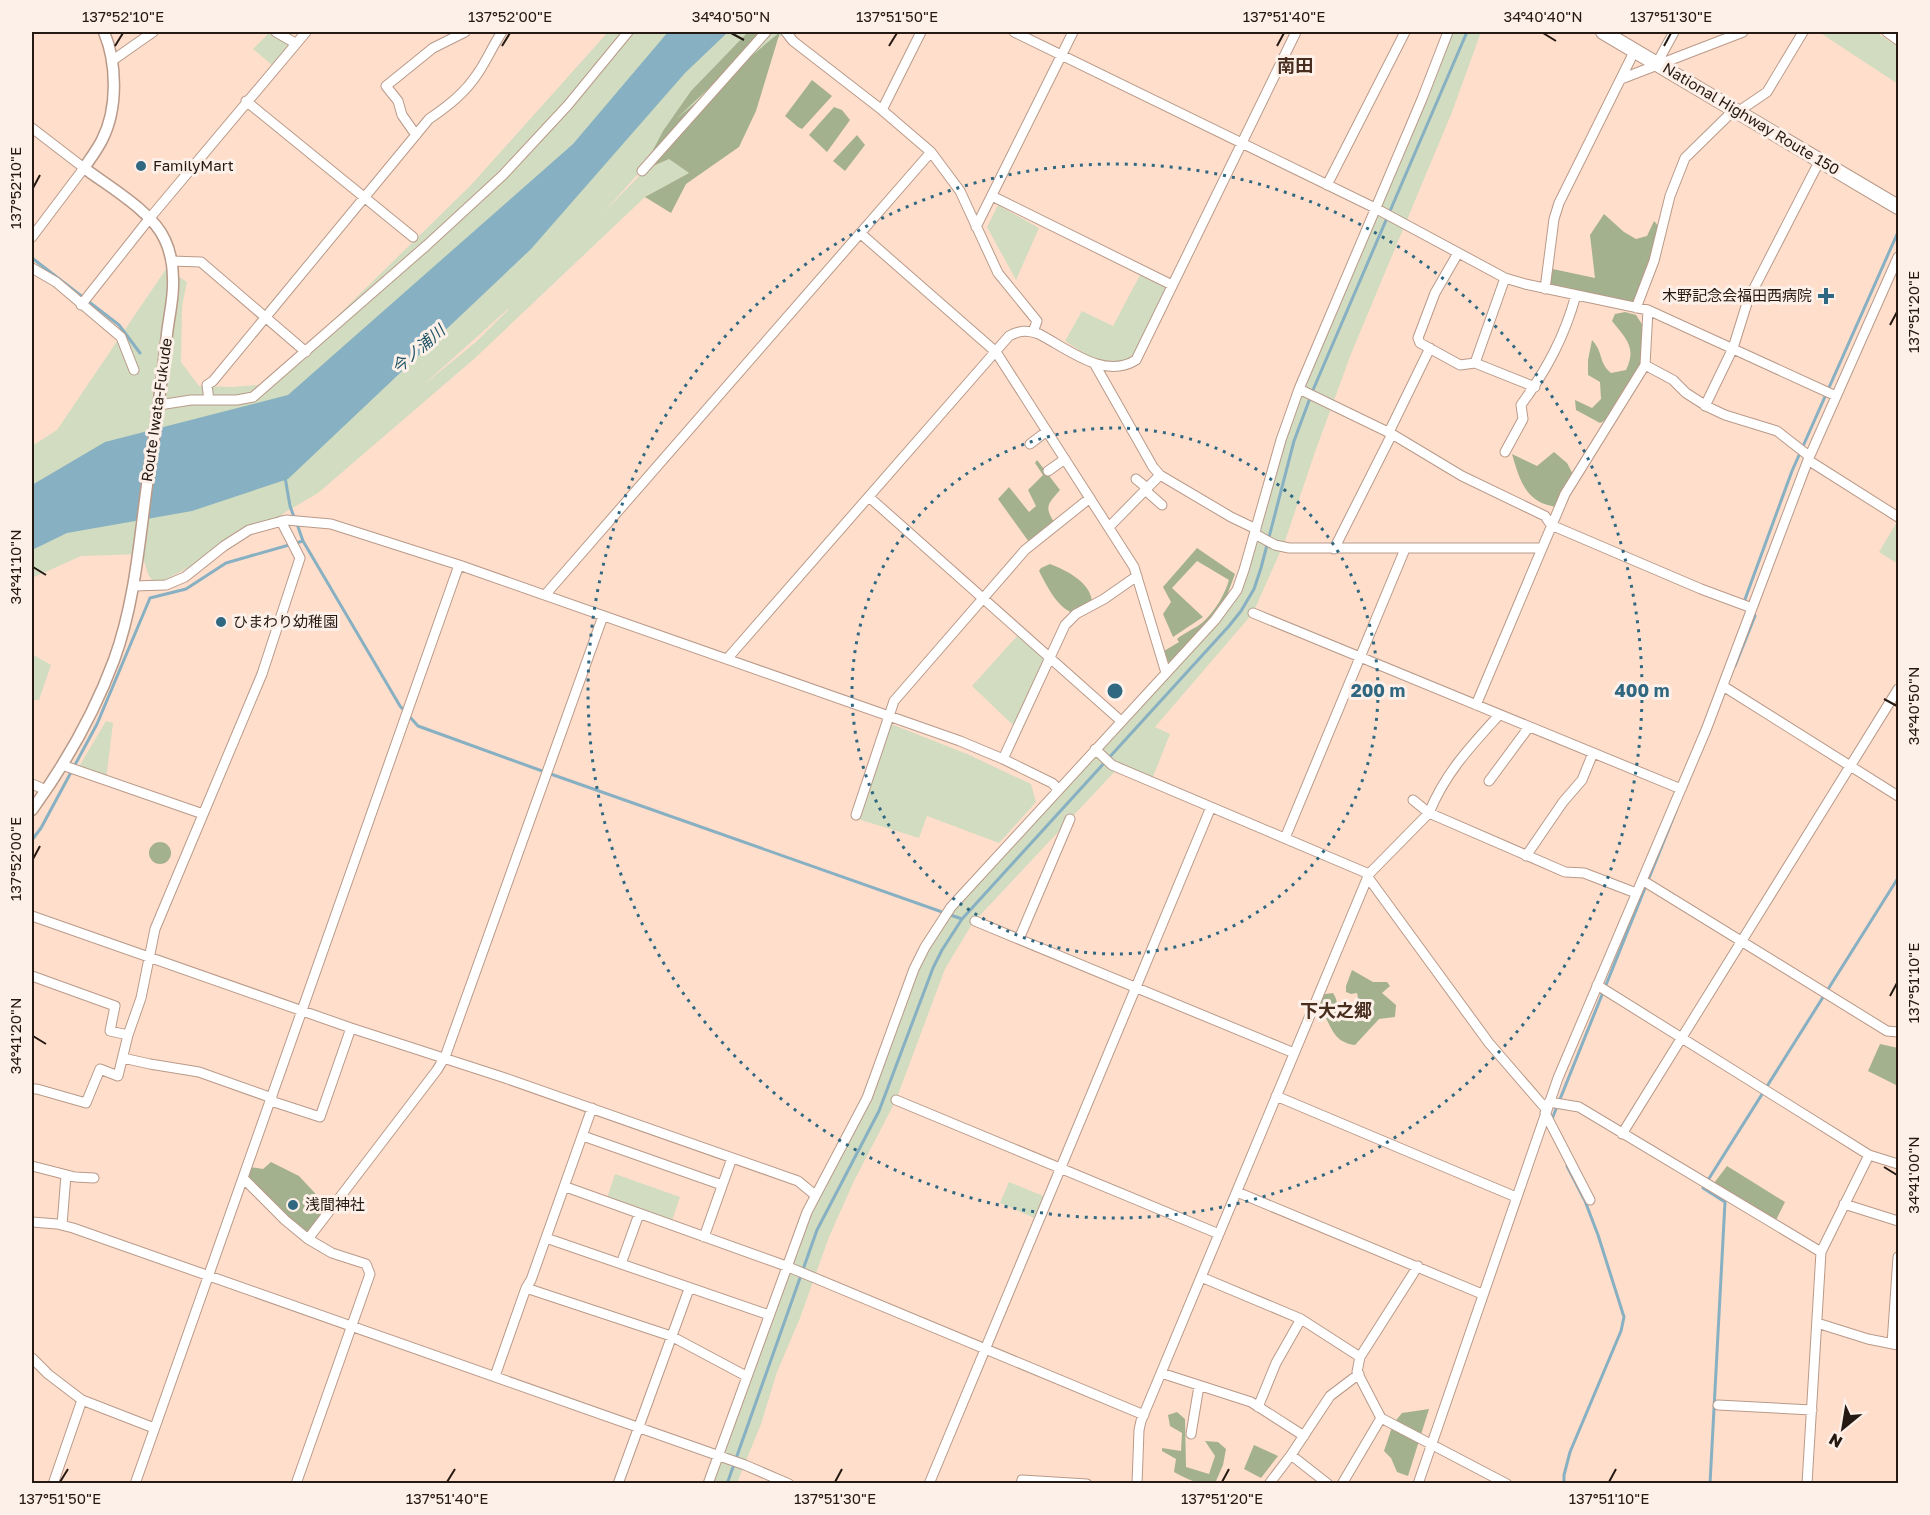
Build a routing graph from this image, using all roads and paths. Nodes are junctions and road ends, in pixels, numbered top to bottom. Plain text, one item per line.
1 (104, 32) edge
2 (153, 32) edge
3 (276, 32) edge
4 (306, 32) edge
5 (465, 32) edge
6 (502, 32) edge
7 (628, 32) edge
8 (766, 32) edge
9 (786, 32) edge
10 (921, 32) edge
11 (1014, 32) edge
12 (1073, 32) edge
13 (1296, 32) edge
14 (1405, 32) edge
15 (1448, 32) edge
16 (1603, 32) edge
17 (1674, 32) edge
18 (1743, 32) edge
19 (1803, 32) edge
20 (1887, 32) edge
21 (1899, 40) edge
22 (295, 43) junction
23 (1635, 50) junction
24 (1062, 55) junction
25 (113, 60) junction
26 (1657, 63) junction
27 (1621, 79) junction
28 (246, 101) junction
29 (882, 110) junction
30 (1737, 110) junction
31 (32, 128) edge
32 (416, 135) junction
33 (1242, 143) junction
34 (931, 152) junction
35 (1820, 160) junction
36 (84, 168) junction
37 (642, 171) dead end
38 (1328, 185) junction
39 (992, 196) junction
40 (364, 198) junction
41 (1899, 207) edge
42 (1376, 208) junction
43 (149, 219) junction
44 (976, 227) junction
45 (860, 233) junction
46 (32, 237) edge
47 (412, 237) dead end
48 (1458, 253) junction
49 (1899, 257) edge
50 (171, 261) junction
51 (32, 268) edge
52 (1505, 278) junction
53 (1172, 285) junction
54 (1545, 289) junction
55 (1576, 295) junction
56 (81, 305) junction
57 (1636, 308) junction
58 (1648, 310) junction
59 (266, 318) junction
60 (1033, 332) junction
61 (1430, 348) junction
62 (1733, 348) junction
63 (996, 351) junction
64 (306, 352) junction
65 (1094, 363) junction
66 (1474, 363) junction
67 (1645, 365) junction
68 (134, 370) dead end
69 (1534, 387) junction
70 (1302, 390) junction
71 (1836, 396) junction
72 (209, 400) junction
73 (159, 405) junction
74 (1706, 406) junction
75 (1047, 431) junction
76 (1391, 433) junction
77 (1030, 444) dead end
78 (1505, 452) dead end
79 (1809, 458) junction
80 (1065, 459) junction
81 (1048, 471) dead end
82 (1160, 475) junction
83 (1136, 479) dead end
84 (1146, 489) junction
85 (869, 496) junction
86 (1090, 498) junction
87 (1162, 506) dead end
88 (1899, 517) edge
89 (281, 522) junction
90 (1551, 525) junction
91 (1109, 526) junction
92 (1255, 532) junction
93 (1541, 548) junction
94 (1334, 549) junction
95 (1405, 549) junction
96 (459, 565) junction
97 (1137, 576) junction
98 (134, 586) junction
99 (545, 595) junction
100 (983, 598) junction
101 (1752, 608) junction
102 (1253, 613) dead end
103 (603, 616) junction
104 (1361, 657) junction
105 (1050, 658) junction
106 (727, 659) junction
107 (1166, 673) junction
108 (1723, 686) junction
109 (1899, 689) edge
110 (1476, 705) junction
111 (1499, 714) junction
112 (889, 716) junction
113 (1120, 721) junction
114 (1529, 727) junction
115 (1097, 751) junction
116 (1593, 753) junction
117 (1003, 759) junction
118 (62, 765) junction
119 (1851, 765) junction
120 (1489, 781) dead end
121 (32, 784) edge
122 (1058, 789) junction
123 (1681, 789) junction
124 (46, 790) junction
125 (1899, 796) edge
126 (1413, 800) dead end
127 (1211, 807) junction
128 (32, 810) edge
129 (1430, 813) junction
130 (203, 814) junction
131 (856, 815) dead end
132 (1070, 819) dead end
133 (1285, 838) junction
134 (1526, 856) junction
135 (1368, 875) junction
136 (1642, 880) junction
137 (1636, 893) junction
138 (32, 916) edge
139 (975, 921) dead end
140 (1019, 939) junction
141 (1743, 940) junction
142 (150, 957) junction
143 (32, 976) edge
144 (1597, 985) junction
145 (1136, 987) junction
146 (301, 1011) junction
147 (351, 1028) junction
148 (1899, 1032) edge
149 (128, 1035) junction
150 (1681, 1038) junction
151 (1294, 1053) junction
152 (446, 1057) junction
153 (123, 1058) junction
154 (32, 1089) edge
155 (1276, 1096) junction
156 (271, 1099) junction
157 (896, 1100) dead end
158 (592, 1108) junction
159 (1546, 1108) junction
160 (1622, 1134) junction
161 (583, 1136) junction
162 (1869, 1155) junction
163 (732, 1158) junction
164 (1899, 1164) edge
165 (32, 1166) edge
166 (1060, 1168) junction
167 (66, 1175) junction
168 (94, 1178) dead end
169 (243, 1178) junction
170 (722, 1185) junction
171 (566, 1187) junction
172 (1237, 1191) junction
173 (815, 1195) junction
174 (1516, 1197) junction
175 (1590, 1200) dead end
176 (1844, 1204) junction
177 (639, 1214) junction
178 (1899, 1221) edge
179 (32, 1222) edge
180 (62, 1225) junction
181 (1219, 1234) junction
182 (704, 1237) junction
183 (546, 1238) junction
184 (308, 1239) junction
185 (1821, 1252) junction
186 (1899, 1257) edge
187 (621, 1264) junction
188 (1418, 1266) junction
189 (789, 1267) junction
190 (207, 1276) junction
191 (1202, 1277) junction
192 (526, 1288) junction
193 (689, 1288) junction
194 (1482, 1294) junction
195 (1896, 1304) edge
196 (769, 1315) junction
197 (1300, 1319) junction
198 (1817, 1323) junction
199 (351, 1326) junction
200 (671, 1336) junction
201 (1895, 1344) edge
202 (985, 1348) junction
203 (1360, 1357) junction
204 (32, 1358) edge
205 (1161, 1373) junction
206 (1359, 1374) junction
207 (495, 1376) junction
208 (747, 1376) junction
209 (1199, 1386) junction
210 (82, 1400) junction
211 (1718, 1405) dead end
212 (1258, 1407) junction
213 (1812, 1410) junction
214 (1144, 1415) junction
215 (1381, 1418) junction
216 (154, 1428) junction
217 (638, 1428) junction
218 (1191, 1434) dead end
219 (1304, 1436) junction
220 (1431, 1444) junction
221 (1291, 1455) junction
222 (718, 1456) junction
223 (53, 1484) edge
224 (135, 1484) edge
225 (296, 1484) edge
226 (618, 1484) edge
227 (708, 1484) edge
228 (789, 1484) edge
229 (929, 1484) edge
230 (1021, 1484) edge
231 (1087, 1484) edge
232 (1137, 1484) edge
233 (1269, 1484) edge
234 (1328, 1484) edge
235 (1342, 1484) edge
236 (1418, 1484) edge
237 (1507, 1484) edge
238 (1807, 1484) edge

1 - 25 main road
2 - 25 street
3 - 22 street
4 - 22 street
5 - 32 street
6 - 32 street
7 - 64 street
8 - 37 street
9 - 29 street
10 - 29 street
11 - 24 street
12 - 24 street
13 - 33 street
14 - 38 street
15 - 42 street
16 - 23 highway, National Highway Route 150
17 - 26 street
18 - 26 street
19 - 30 street
20 - 21 street
22 - 28 street
23 - 26 highway, National Highway Route 150
23 - 27 street
24 - 33 street
24 - 39 street
25 - 36 main road
26 - 27 street
26 - 30 highway, National Highway Route 150
27 - 54 street
28 - 40 street
28 - 43 street
29 - 34 street
30 - 35 highway, National Highway Route 150
30 - 57 street
31 - 36 street
32 - 40 street
33 - 38 street
33 - 53 street
34 - 44 street
34 - 45 street
35 - 41 highway, National Highway Route 150
35 - 62 street
36 - 43 main road, Route Iwata-Fukude
36 - 46 street
38 - 42 street
39 - 44 street
39 - 53 street
40 - 47 street
40 - 59 street
42 - 48 street
42 - 70 street
43 - 50 main road, Route Iwata-Fukude
43 - 56 street
44 - 60 street
45 - 63 street
45 - 99 street
48 - 52 street
48 - 61 street
49 - 71 street
50 - 59 street
50 - 73 main road, Route Iwata-Fukude
51 - 56 street
52 - 54 street
52 - 66 street
53 - 65 street
54 - 55 street
55 - 57 street
55 - 69 street
56 - 68 street
57 - 58 street
58 - 62 street
58 - 67 street
59 - 64 street
59 - 72 street
60 - 63 street
60 - 65 street
61 - 66 street
61 - 76 street
62 - 71 street
62 - 74 street
63 - 75 street
63 - 85 street
64 - 72 street
65 - 82 street
66 - 69 street
67 - 74 street
67 - 90 street
69 - 78 street
70 - 76 street
70 - 92 street
71 - 79 street
72 - 73 street
73 - 98 main road, Route Iwata-Fukude
74 - 79 street
75 - 77 street
75 - 80 street
76 - 90 street
76 - 94 street
79 - 88 street
79 - 101 street
80 - 81 street
80 - 86 street
82 - 84 street
82 - 92 street
83 - 84 street
84 - 87 street
84 - 91 street
85 - 100 street
85 - 106 street
86 - 91 street
86 - 100 street
89 - 96 street
89 - 98 street
89 - 130 street
90 - 93 street
90 - 101 street
91 - 97 street
92 - 94 street
92 - 107 street
93 - 95 street
93 - 110 street
94 - 95 street
95 - 104 street
96 - 99 street
96 - 146 street
97 - 105 street
97 - 107 street
98 - 118 main road, Route Iwata-Fukude
99 - 103 street
100 - 105 street
100 - 112 street
101 - 108 street
102 - 104 street
103 - 106 street
103 - 152 street
104 - 110 street
104 - 133 street
105 - 113 street
105 - 117 street
106 - 112 street
107 - 113 street
108 - 119 street
108 - 123 street
109 - 119 street
110 - 111 street
111 - 114 street
111 - 129 street
112 - 117 street
112 - 131 street
113 - 115 street
114 - 116 street
114 - 120 street
115 - 122 street
115 - 127 street
116 - 123 street
116 - 134 street
117 - 122 street
118 - 124 main road, Route Iwata-Fukude
118 - 130 street
119 - 125 street
119 - 141 street
121 - 124 street
122 - 173 street
123 - 136 street
124 - 128 main road, Route Iwata-Fukude
126 - 129 street
127 - 133 street
127 - 145 street
129 - 134 street
129 - 135 street
130 - 142 street
132 - 140 street
133 - 135 street
134 - 137 street
135 - 151 street
135 - 159 street
136 - 137 street
136 - 141 street
137 - 144 street
138 - 142 street
139 - 140 street
140 - 145 street
141 - 148 street
141 - 150 street
142 - 146 street
142 - 149 street
143 - 149 street
144 - 150 street
144 - 159 street
145 - 151 street
145 - 166 street
146 - 147 street
146 - 156 street
147 - 152 street
147 - 156 street
149 - 153 street
150 - 160 street
150 - 162 street
151 - 155 street
152 - 158 street
152 - 184 street
153 - 154 street
153 - 156 street
155 - 172 street
155 - 174 street
156 - 169 street
157 - 166 street
158 - 161 street
158 - 163 street
159 - 160 street
159 - 174 street
159 - 175 street
160 - 185 street
161 - 170 street
161 - 171 street
162 - 164 street
162 - 176 street
163 - 170 street
163 - 173 street
165 - 167 street
166 - 181 street
166 - 202 street
167 - 168 street
167 - 180 street
169 - 184 street
169 - 190 street
170 - 182 street
171 - 177 street
171 - 183 street
172 - 181 street
172 - 188 street
173 - 189 street
174 - 194 street
176 - 178 street
176 - 185 street
177 - 182 street
177 - 187 street
179 - 180 street
180 - 190 street
181 - 191 street
182 - 189 street
183 - 187 street
183 - 192 street
184 - 199 street
185 - 198 street
186 - 195 street
187 - 193 street
188 - 194 street
188 - 203 street
189 - 196 street
189 - 202 street
190 - 199 street
190 - 216 street
191 - 197 street
191 - 205 street
192 - 200 street
192 - 207 street
193 - 196 street
193 - 200 street
194 - 220 street
195 - 201 street
196 - 208 street
197 - 203 street
197 - 212 street
198 - 201 street
198 - 213 street
199 - 207 street
199 - 225 street
200 - 208 street
200 - 217 street
202 - 214 street
202 - 229 street
203 - 206 street
204 - 210 street
205 - 209 street
205 - 214 street
206 - 215 street
206 - 219 street
207 - 217 street
208 - 222 street
209 - 212 street
209 - 218 street
210 - 216 street
210 - 223 street
211 - 213 street
212 - 219 street
213 - 238 street
214 - 232 street
215 - 220 street
215 - 235 street
216 - 224 street
217 - 222 street
217 - 226 street
219 - 221 street
220 - 236 street
220 - 237 street
221 - 233 street
221 - 234 street
222 - 227 street
222 - 228 street
230 - 231 street

